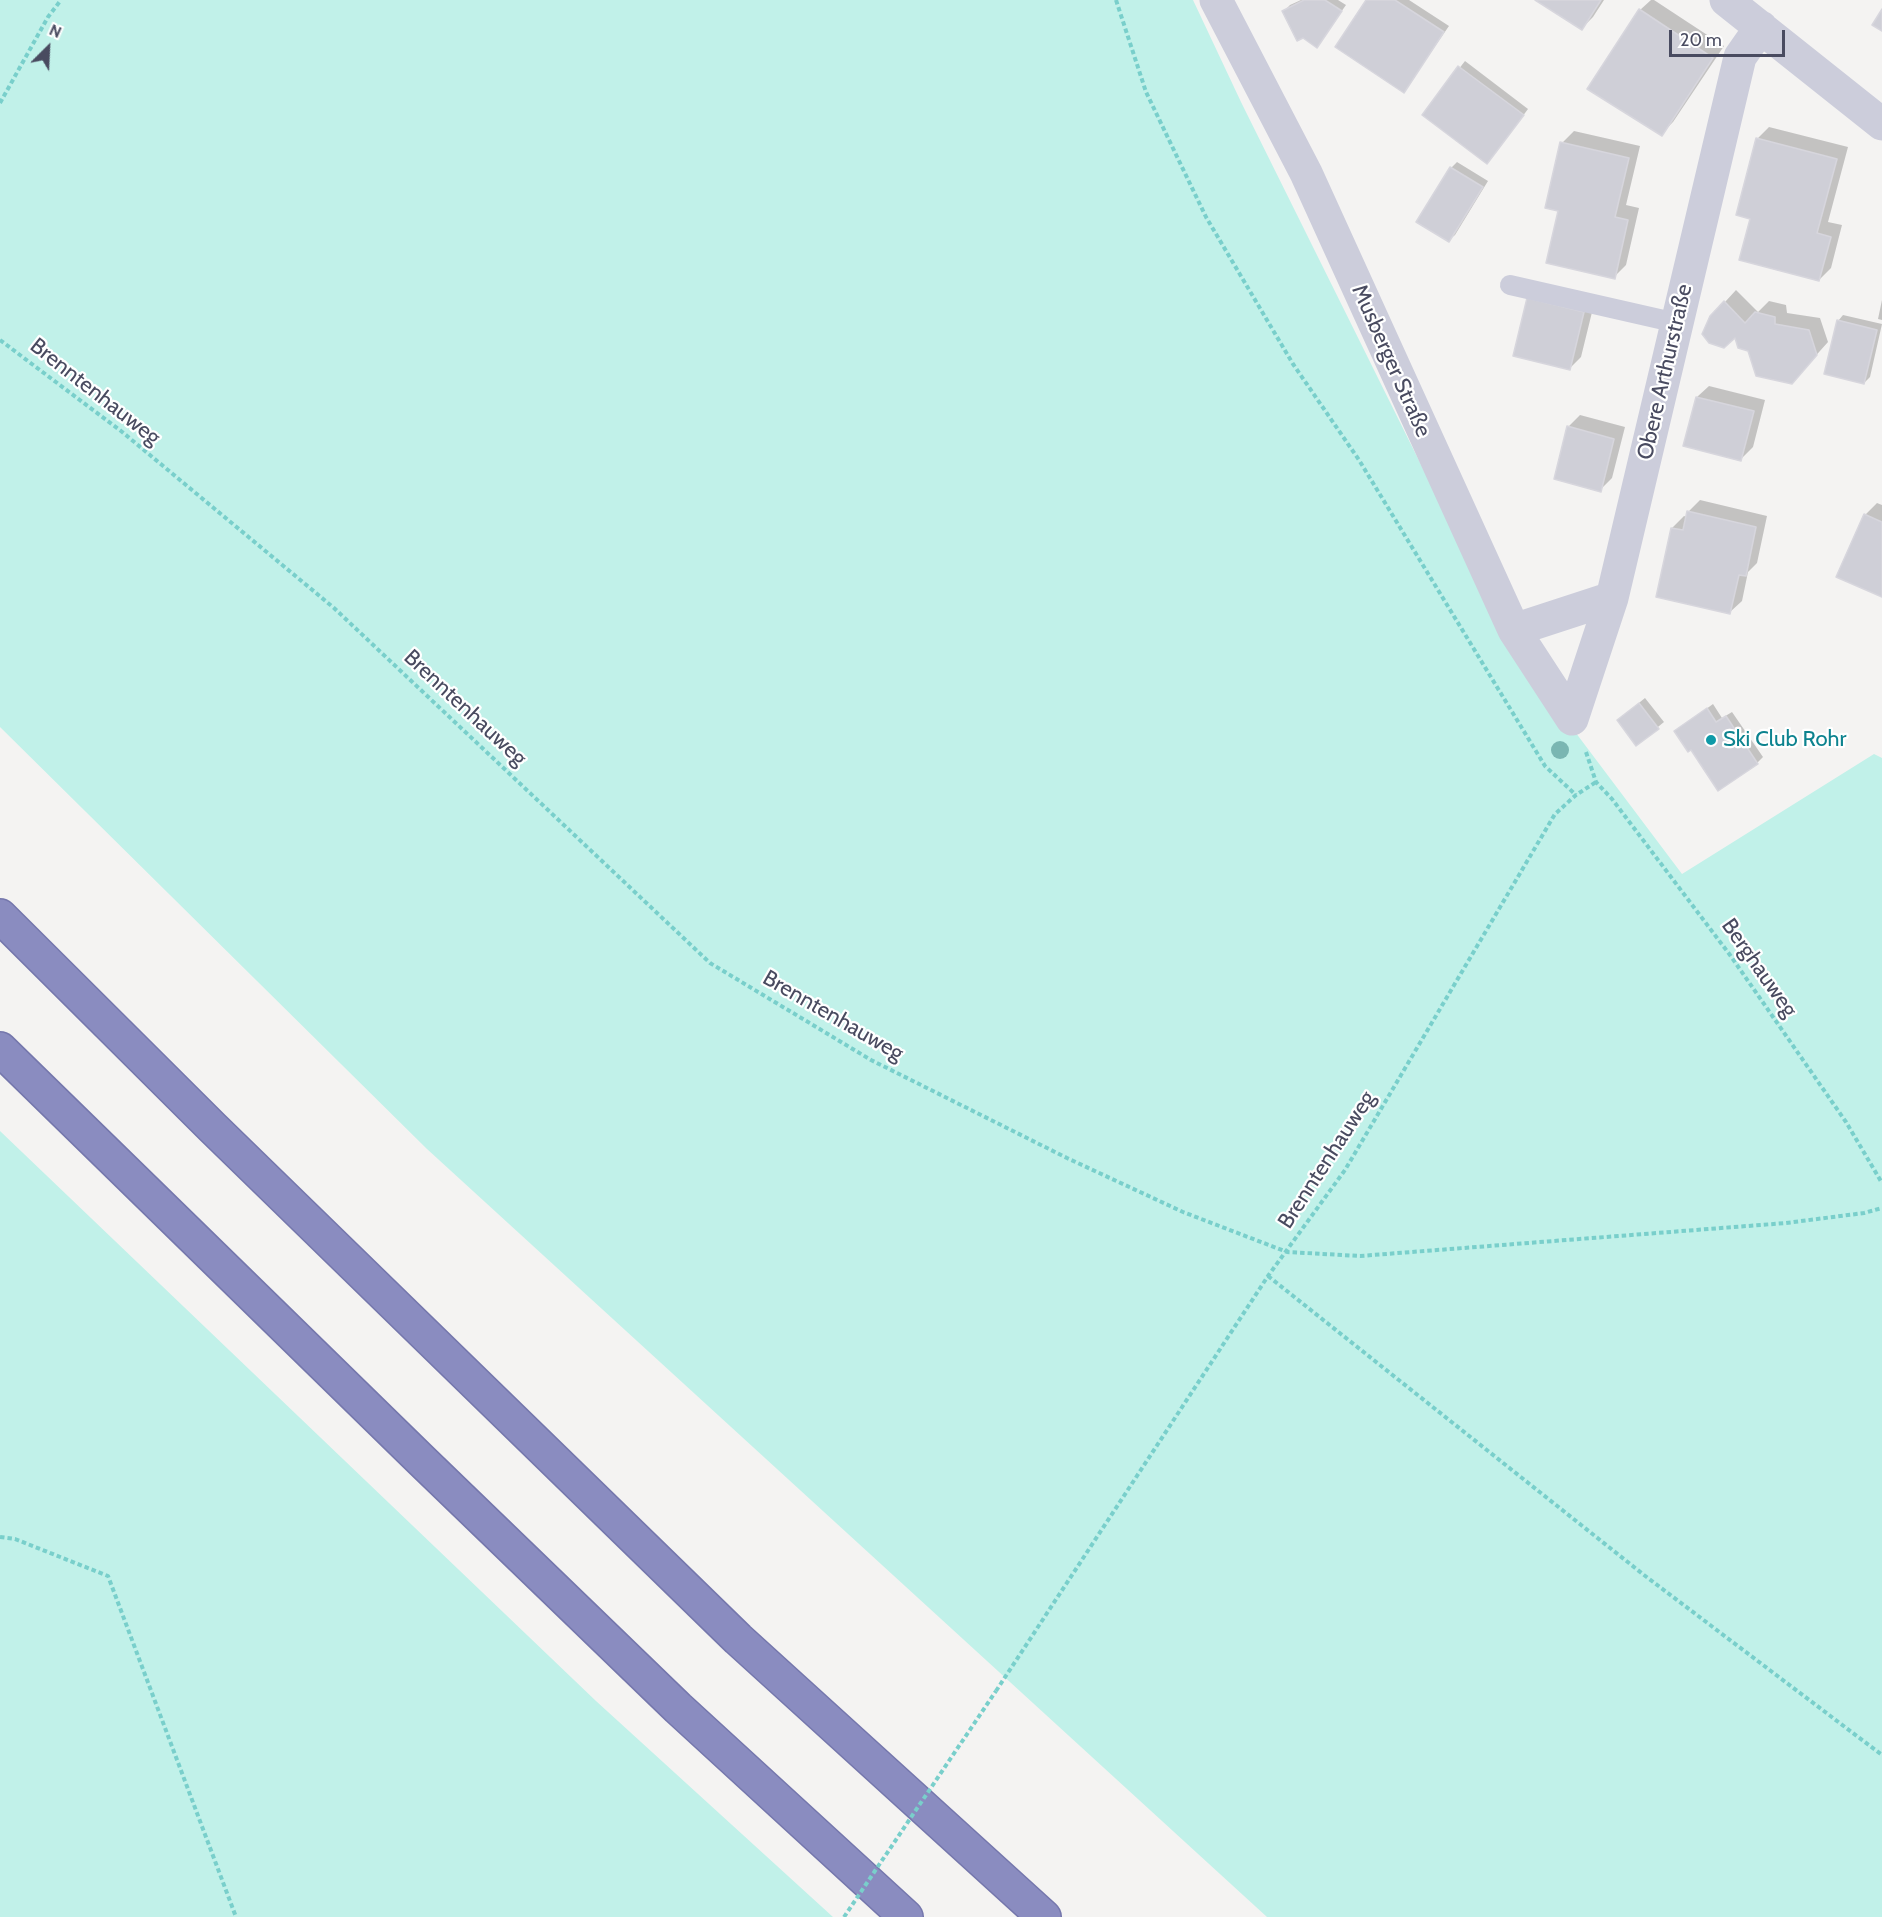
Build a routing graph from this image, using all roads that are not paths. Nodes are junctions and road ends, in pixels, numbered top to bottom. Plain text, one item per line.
1 (1216, 0) edge
2 (1726, 0) edge
3 (1761, 27) junction
4 (1882, 124) edge
5 (1510, 285) dead end
6 (1677, 323) junction
7 (1611, 598) junction
8 (1514, 630) junction
9 (1572, 719) joint
10 (0, 916) edge
11 (0, 1049) edge
12 (906, 1917) edge
13 (1044, 1917) edge

1 - 8 street, Musberger Straße
2 - 3 street
3 - 4 street
3 - 6 street, Obere Arthurstraße
5 - 6 lane
6 - 7 street, Obere Arthurstraße
7 - 8 street
7 - 9 street, Obere Arthurstraße
8 - 9 street, Musberger Straße
10 - 13 highway
11 - 12 highway

